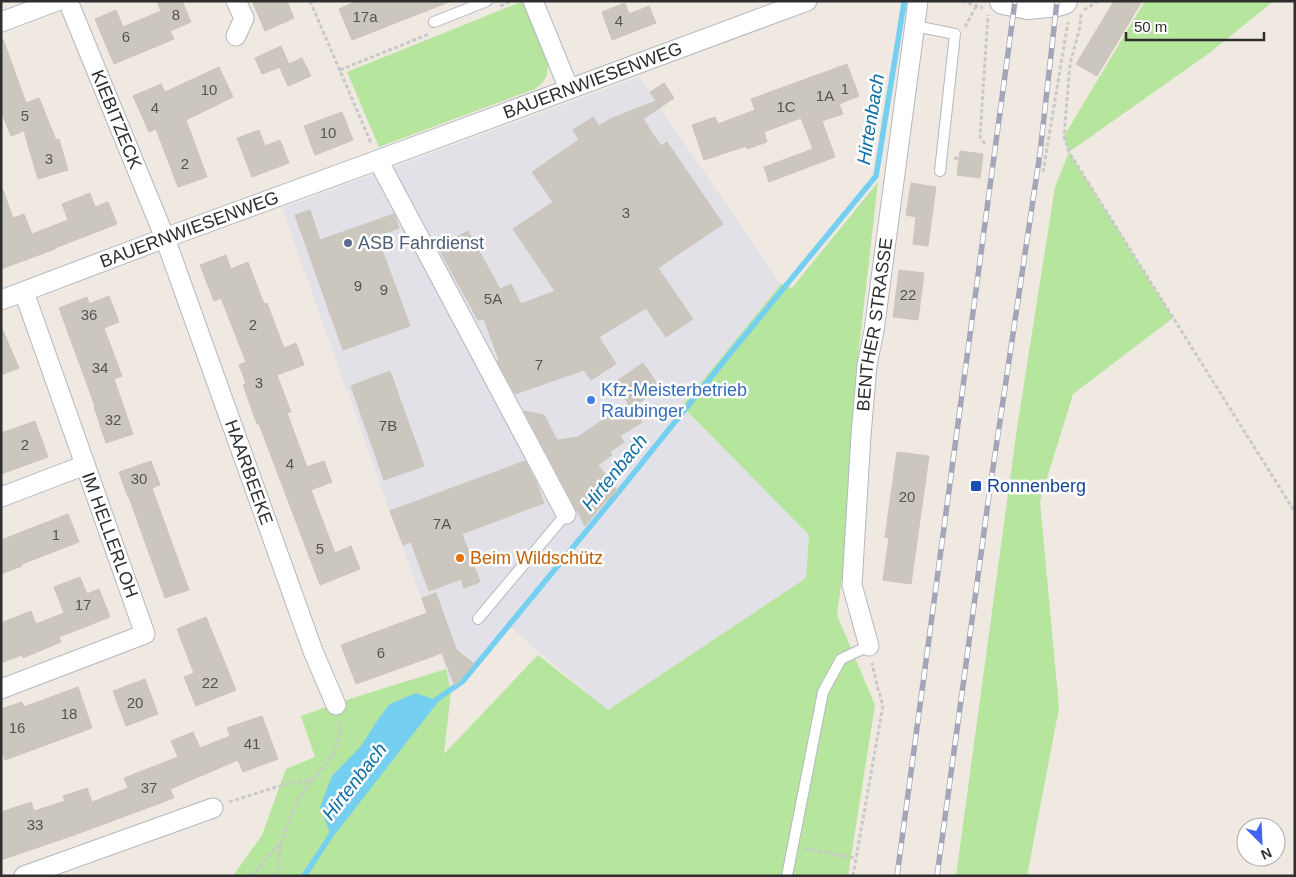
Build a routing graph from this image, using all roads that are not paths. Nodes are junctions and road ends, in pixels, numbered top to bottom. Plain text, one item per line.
1 (58, 1) edge
2 (68, 1) edge
3 (236, 1) edge
4 (487, 1) edge
5 (533, 1) edge
6 (807, 1) edge
7 (918, 1) edge
8 (995, 5) edge
9 (1071, 10) edge
10 (1, 22) edge
11 (434, 22) dead end
12 (915, 26) junction
13 (236, 36) dead end
14 (569, 89) junction
15 (378, 160) junction
16 (940, 172) dead end
17 (165, 238) junction
18 (24, 292) junction
19 (1, 300) edge
20 (86, 465) junction
21 (1, 497) edge
22 (566, 514) joint
23 (478, 619) dead end
24 (869, 646) joint
25 (1, 689) edge
26 (336, 705) road end
27 (213, 808) dead end
28 (24, 876) edge
29 (787, 876) edge

1 - 10 street
2 - 17 street, KIEBITZECK
3 - 13 street
4 - 11 lane
5 - 14 street
6 - 14 street, BAUERNWIESENWEG
7 - 12 street, BENTHER STRASSE
8 - 9 street
12 - 16 lane
12 - 24 street, BENTHER STRASSE
14 - 15 street, BAUERNWIESENWEG
15 - 17 street, BAUERNWIESENWEG
15 - 22 street
17 - 18 street, BAUERNWIESENWEG
17 - 26 street, HAARBEEKE
18 - 19 street, BAUERNWIESENWEG
18 - 20 street, IM HELLERLOH
20 - 21 street
20 - 25 street, IM HELLERLOH
22 - 23 lane
24 - 29 lane
27 - 28 street

